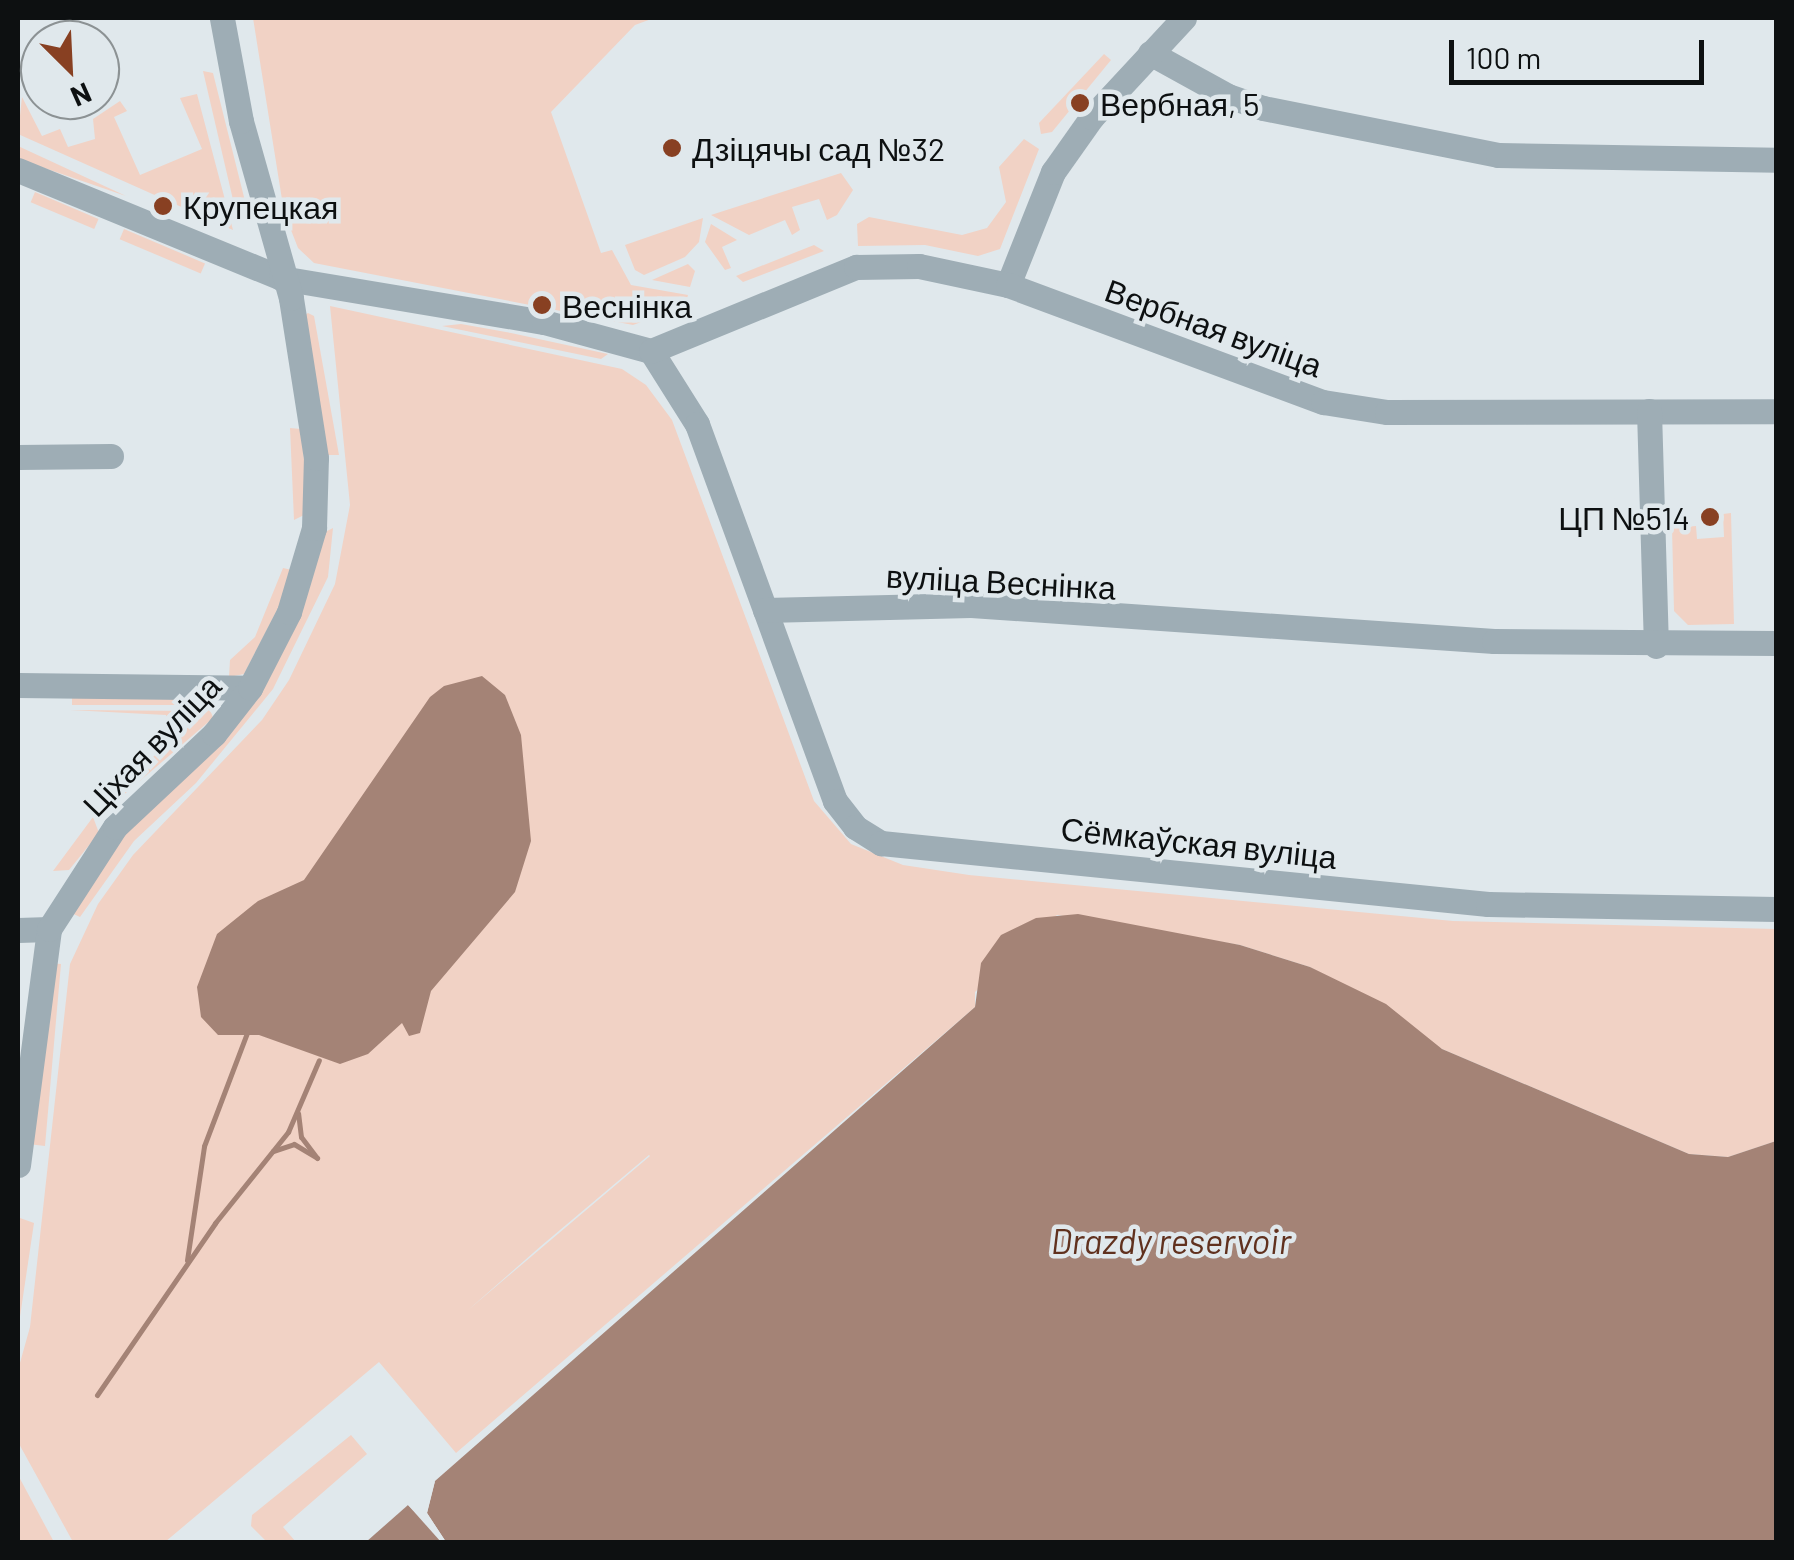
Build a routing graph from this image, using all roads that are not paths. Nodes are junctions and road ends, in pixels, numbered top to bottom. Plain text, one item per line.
1 (222, 18) edge
2 (1184, 18) edge
3 (1150, 53) junction
4 (1776, 160) edge
5 (18, 170) edge
6 (280, 278) junction
7 (1017, 288) junction
8 (651, 350) junction
9 (1649, 411) junction
10 (1776, 411) edge
11 (111, 456) dead end
12 (18, 457) edge
13 (765, 610) junction
14 (1776, 643) edge
15 (1656, 646) junction
16 (18, 685) edge
17 (250, 688) junction
18 (1776, 909) edge
19 (49, 929) junction
20 (18, 930) edge
21 (18, 1165) edge

1 - 6 street, Ціхая вуліца
2 - 3 street
3 - 4 street
3 - 7 street
5 - 6 street
6 - 8 street
6 - 17 street, Ціхая вуліца
7 - 8 street, Вербная вуліца
7 - 9 street, Вербная вуліца
8 - 13 street
9 - 10 street, Вербная вуліца
9 - 15 street
11 - 12 street
13 - 15 street, вуліца Веснінка
13 - 18 street, Сёмкаўская вуліца
14 - 15 street, вуліца Веснінка
16 - 17 street
17 - 19 street, Ціхая вуліца
19 - 20 street
19 - 21 street, Ціхая вуліца

